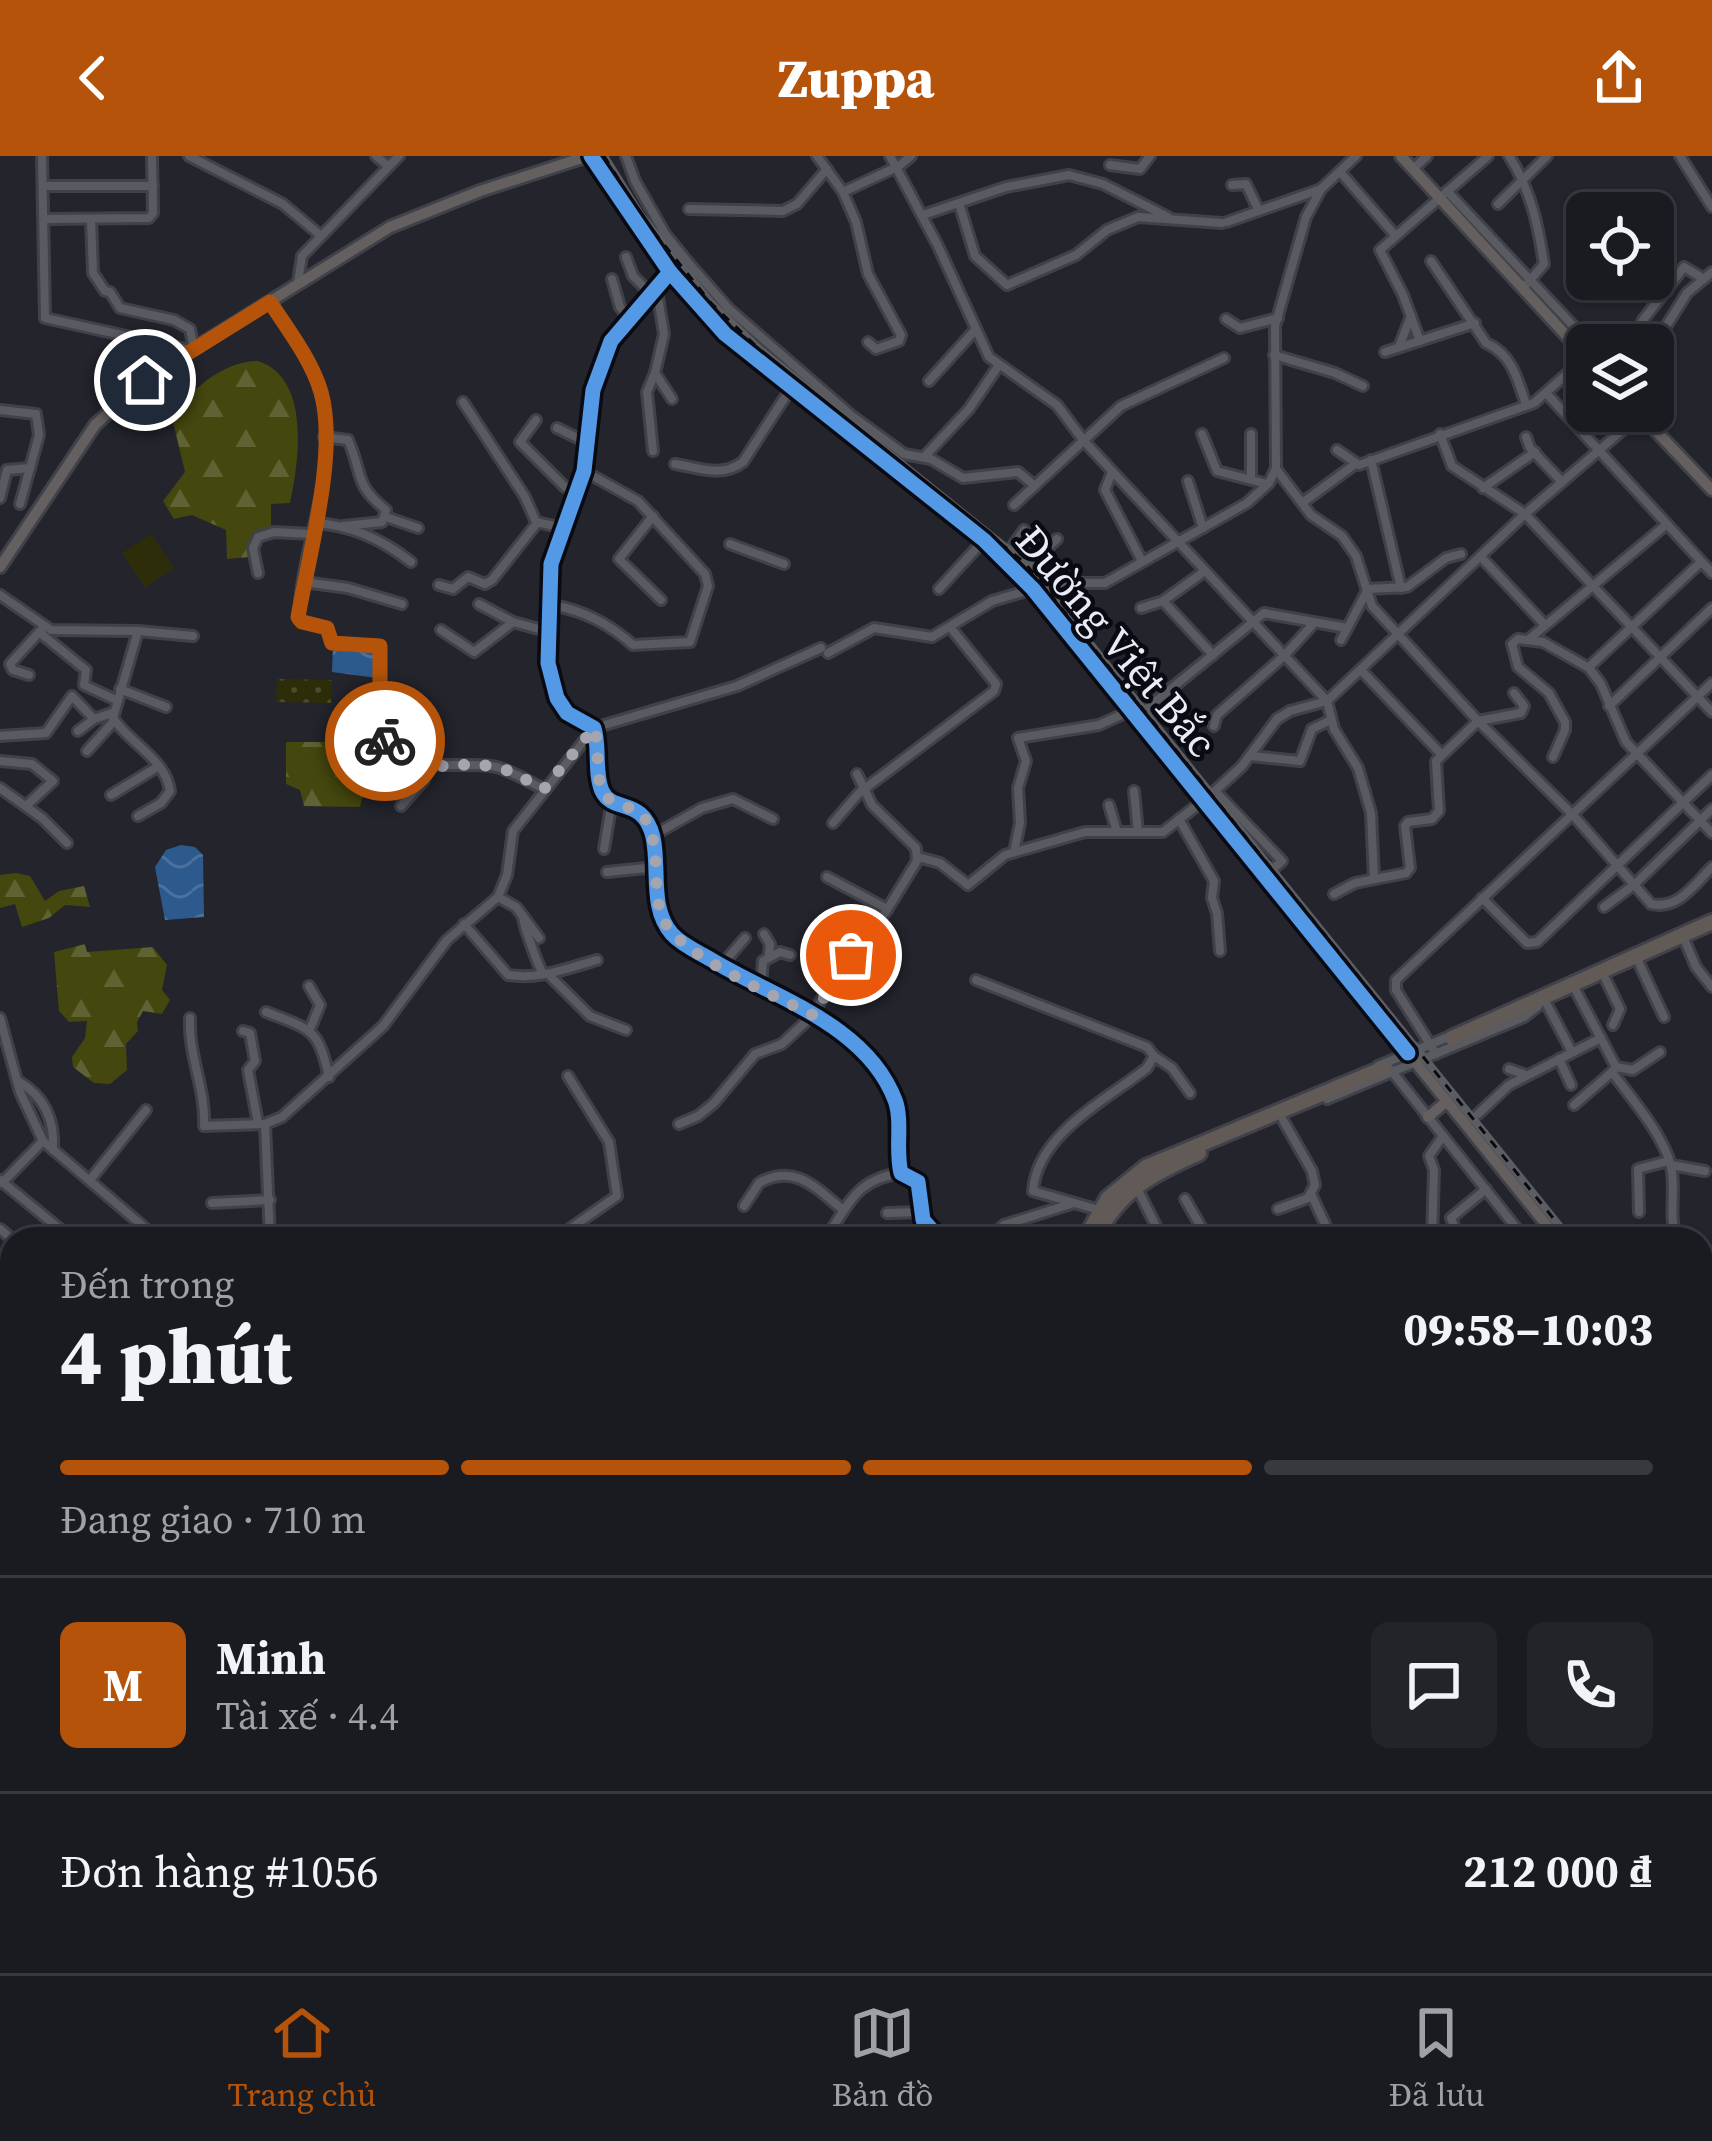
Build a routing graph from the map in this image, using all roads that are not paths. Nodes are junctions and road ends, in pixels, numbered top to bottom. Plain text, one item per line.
1 (42, 156) edge
2 (152, 156) edge
3 (376, 156) edge
4 (399, 156) edge
5 (589, 156) edge
6 (626, 156) edge
7 (817, 156) edge
8 (890, 156) edge
9 (911, 156) edge
10 (1150, 156) edge
11 (1356, 156) edge
12 (1401, 156) edge
13 (1427, 156) edge
14 (1488, 156) edge
15 (1509, 156) edge
16 (1547, 156) edge
17 (1680, 156) edge
18 (194, 157) edge
19 (1110, 164) dead end
20 (388, 166) junction
21 (898, 166) junction
22 (827, 169) junction
23 (1413, 169) junction
24 (1342, 174) junction
25 (1524, 179) junction
26 (1232, 185) dead end
27 (43, 186) junction
28 (153, 186) junction
29 (1321, 189) junction
30 (843, 192) junction
31 (1443, 195) junction
32 (959, 203) junction
33 (1498, 205) dead end
34 (1712, 207) edge
35 (689, 209) dead end
36 (1258, 211) junction
37 (922, 215) junction
38 (1168, 218) junction
39 (44, 219) junction
40 (91, 219) junction
41 (320, 235) junction
42 (1395, 235) junction
43 (626, 257) dead end
44 (1431, 261) dead end
45 (670, 272) junction
46 (1708, 276) edge
47 (612, 279) dead end
48 (298, 284) junction
49 (1526, 285) junction
50 (654, 292) junction
51 (270, 302) junction
52 (1411, 315) junction
53 (1277, 318) junction
54 (1226, 319) dead end
55 (629, 320) junction
56 (1474, 323) junction
57 (1568, 324) edge
58 (1641, 324) edge
59 (1668, 324) edge
60 (976, 329) junction
61 (1566, 332) edge
62 (1420, 341) junction
63 (868, 342) dead end
64 (1398, 348) junction
65 (193, 350) junction
66 (1385, 352) dead end
67 (1274, 355) junction
68 (1224, 358) dead end
69 (999, 365) junction
70 (655, 373) junction
71 (1566, 375) edge
72 (929, 381) dead end
73 (1363, 386) dead end
74 (791, 388) junction
75 (1546, 393) junction
76 (671, 399) dead end
77 (464, 402) dead end
78 (1526, 405) junction
79 (0, 410) edge
80 (536, 420) dead end
81 (557, 428) dead end
82 (1618, 432) edge
83 (1657, 432) edge
84 (1202, 434) dead end
85 (1251, 434) dead end
86 (1440, 434) junction
87 (324, 436) junction
88 (1526, 436) dead end
89 (1084, 441) junction
90 (588, 443) junction
91 (1599, 449) junction
92 (1336, 450) dead end
93 (653, 451) dead end
94 (1535, 452) junction
95 (924, 458) junction
96 (1371, 460) junction
97 (675, 464) dead end
98 (1354, 465) junction
99 (29, 468) junction
100 (1276, 469) junction
101 (584, 470) junction
102 (1112, 472) junction
103 (1251, 479) junction
104 (1188, 481) dead end
105 (1562, 482) junction
106 (2, 483) edge
107 (1267, 484) junction
108 (1035, 486) junction
109 (1483, 488) junction
110 (1712, 490) edge
111 (576, 493) junction
112 (0, 498) edge
113 (1302, 502) junction
114 (20, 504) dead end
115 (1014, 505) dead end
116 (1525, 514) junction
117 (653, 516) junction
118 (386, 517) junction
119 (315, 523) junction
120 (538, 523) junction
121 (1667, 524) junction
122 (344, 526) junction
123 (418, 527) dead end
124 (564, 527) junction
125 (1203, 527) junction
126 (1024, 530) dead end
127 (312, 534) junction
128 (1057, 538) dead end
129 (984, 540) junction
130 (1177, 541) junction
131 (730, 544) dead end
132 (1461, 554) dead end
133 (1481, 557) junction
134 (1142, 561) junction
135 (411, 562) dead end
136 (1701, 562) junction
137 (1031, 563) junction
138 (784, 564) dead end
139 (0, 566) edge
140 (1205, 572) junction
141 (258, 573) dead end
142 (1712, 573) edge
143 (304, 582) junction
144 (439, 585) dead end
145 (1590, 585) junction
146 (1401, 588) junction
147 (939, 589) dead end
148 (1034, 589) junction
149 (1367, 589) junction
150 (0, 595) edge
151 (661, 600) dead end
152 (1163, 601) junction
153 (402, 604) dead end
154 (478, 604) dead end
155 (552, 605) junction
156 (1141, 608) dead end
157 (1712, 608) edge
158 (1251, 620) junction
159 (513, 622) junction
160 (1315, 622) junction
161 (1545, 625) junction
162 (950, 627) junction
163 (1347, 628) junction
164 (1630, 629) junction
165 (41, 630) junction
166 (441, 630) dead end
167 (138, 631) junction
168 (550, 632) junction
169 (1400, 634) junction
170 (193, 636) dead end
171 (1341, 640) dead end
172 (1528, 640) junction
173 (1213, 655) junction
174 (1284, 656) junction
175 (1660, 659) junction
176 (1588, 668) junction
177 (1360, 670) junction
178 (29, 675) dead end
179 (1712, 683) edge
180 (1514, 693) dead end
181 (118, 695) junction
182 (1698, 697) junction
183 (1327, 700) junction
184 (1608, 706) junction
185 (166, 707) dead end
186 (379, 710) junction
187 (424, 710) dead end
188 (1132, 710) junction
189 (1145, 710) dead end
190 (1712, 712) edge
191 (113, 717) junction
192 (94, 719) junction
193 (1331, 720) junction
194 (1478, 721) junction
195 (1214, 726) dead end
196 (594, 728) junction
197 (380, 730) junction
198 (78, 731) dead end
199 (423, 733) dead end
200 (0, 736) edge
201 (87, 751) dead end
202 (1441, 754) junction
203 (1637, 755) junction
204 (1251, 756) junction
205 (1553, 757) dead end
206 (0, 761) edge
207 (159, 766) junction
208 (426, 767) junction
209 (857, 774) dead end
210 (1712, 775) edge
211 (0, 788) edge
212 (544, 789) junction
213 (864, 790) junction
214 (1135, 791) dead end
215 (111, 794) dead end
216 (1204, 800) junction
217 (612, 801) junction
218 (1683, 802) junction
219 (1108, 805) dead end
220 (26, 806) junction
221 (401, 806) dead end
222 (1712, 808) edge
223 (1573, 815) junction
224 (138, 817) dead end
225 (772, 819) dead end
226 (1179, 819) junction
227 (1700, 820) junction
228 (833, 823) dead end
229 (1117, 832) junction
230 (1138, 832) junction
231 (1712, 832) edge
232 (652, 836) junction
233 (67, 843) dead end
234 (604, 849) dead end
235 (1014, 852) junction
236 (918, 857) junction
237 (656, 867) junction
238 (1618, 867) junction
239 (1712, 867) edge
240 (607, 872) dead end
241 (1265, 876) junction
242 (826, 878) dead end
243 (1374, 878) junction
244 (1635, 884) junction
245 (1334, 894) dead end
246 (498, 897) junction
247 (1482, 898) junction
248 (1604, 908) dead end
249 (887, 910) junction
250 (523, 916) junction
251 (464, 924) junction
252 (1712, 926) edge
253 (764, 934) dead end
254 (539, 938) dead end
255 (745, 938) dead end
256 (1685, 941) junction
257 (1220, 951) dead end
258 (826, 952) dead end
259 (770, 955) junction
260 (790, 955) dead end
261 (597, 960) dead end
262 (1638, 961) junction
263 (721, 966) junction
264 (545, 974) junction
265 (1604, 976) junction
266 (834, 977) junction
267 (976, 980) dead end
268 (309, 986) dead end
269 (760, 987) junction
270 (1712, 987) edge
271 (1575, 989) junction
272 (1540, 1003) junction
273 (266, 1012) dead end
274 (813, 1015) junction
275 (1664, 1017) dead end
276 (0, 1018) edge
277 (190, 1018) dead end
278 (1613, 1025) dead end
279 (310, 1029) junction
280 (243, 1030) dead end
281 (626, 1030) dead end
282 (1601, 1038) junction
283 (1453, 1040) dead end
284 (1434, 1049) junction
285 (1572, 1052) junction
286 (1660, 1052) dead end
287 (1154, 1055) junction
288 (1412, 1057) junction
289 (1558, 1059) junction
290 (1387, 1068) junction
291 (1509, 1069) dead end
292 (1614, 1069) junction
293 (568, 1076) dead end
294 (1526, 1076) junction
295 (328, 1078) junction
296 (17, 1080) junction
297 (1571, 1085) dead end
298 (1190, 1093) dead end
299 (1447, 1100) junction
300 (1574, 1105) dead end
301 (1296, 1106) junction
302 (146, 1110) dead end
303 (1478, 1114) dead end
304 (1429, 1118) junction
305 (1283, 1120) dead end
306 (261, 1123) junction
307 (679, 1124) dead end
308 (1443, 1136) junction
309 (43, 1141) junction
310 (53, 1150) junction
311 (1669, 1163) junction
312 (1705, 1171) dead end
313 (901, 1173) junction
314 (90, 1180) junction
315 (1, 1182) edge
316 (1136, 1186) junction
317 (1486, 1189) junction
318 (1311, 1194) junction
319 (1185, 1198) dead end
320 (270, 1200) junction
321 (212, 1203) dead end
322 (1074, 1203) junction
323 (744, 1206) dead end
324 (1278, 1209) dead end
325 (843, 1210) junction
326 (921, 1212) junction
327 (1103, 1212) junction
328 (1639, 1212) dead end
329 (887, 1213) dead end
330 (57, 1227) edge
331 (144, 1227) edge
332 (270, 1227) edge
333 (573, 1227) edge
334 (832, 1227) edge
335 (928, 1227) edge
336 (1002, 1227) edge
337 (1093, 1227) edge
338 (1099, 1227) edge
339 (1156, 1227) edge
340 (1201, 1227) edge
341 (1326, 1227) edge
342 (1432, 1227) edge
343 (1454, 1227) edge
344 (1516, 1227) edge
345 (1548, 1227) edge
346 (1673, 1227) edge

1 - 27 street
2 - 28 street
3 - 20 street
4 - 20 street
5 - 45 street, Đường Việt Bắc
5 - 48 main road
6 - 95 street
7 - 22 street
8 - 21 street
9 - 21 street
10 - 19 street
11 - 24 street
12 - 23 main road
13 - 23 street
14 - 31 street
15 - 25 street
16 - 25 street
17 - 34 street
18 - 41 street
20 - 41 street
21 - 30 street
21 - 37 street
22 - 30 street
22 - 35 street
23 - 31 main road
24 - 29 street
24 - 42 street
25 - 33 street
25 - 49 street
26 - 36 street
27 - 28 street
27 - 39 street
28 - 40 street
29 - 36 street
29 - 53 street
30 - 63 street
31 - 42 street
31 - 49 main road
32 - 37 street
32 - 38 street
32 - 38 street
36 - 38 street
37 - 60 street
39 - 40 street
39 - 65 street
40 - 65 street
41 - 48 street
42 - 52 street
43 - 50 street
44 - 56 street
45 - 50 street
45 - 74 street, Đường Việt Bắc
46 - 58 street
46 - 59 street
47 - 55 street
48 - 51 main road
49 - 57 street
49 - 61 main road
50 - 55 street
50 - 70 street
51 - 65 main road
51 - 87 street
52 - 62 street
52 - 64 street
53 - 54 street
53 - 67 street
55 - 90 street
56 - 62 street
56 - 78 street
60 - 69 street
60 - 72 street
62 - 64 street
64 - 66 street
65 - 139 main road
67 - 73 street
67 - 100 street
68 - 89 street
69 - 89 street
69 - 95 street
70 - 76 street
70 - 93 street
71 - 75 street
74 - 97 street
74 - 129 street, Đường Việt Bắc
75 - 78 street
75 - 91 street
77 - 120 street
78 - 86 street
79 - 99 street
80 - 111 street
81 - 90 street
82 - 91 street
83 - 110 main road
84 - 103 street
85 - 103 street
86 - 96 street
86 - 109 street
87 - 118 street
87 - 119 street
88 - 94 street
89 - 102 street
89 - 108 street
90 - 101 street
91 - 105 street
91 - 121 street
92 - 98 street
94 - 105 street
94 - 109 street
95 - 108 street
96 - 98 street
96 - 146 street
98 - 113 street
99 - 106 street
99 - 114 street
100 - 107 street
100 - 113 street
101 - 111 street
101 - 117 street
102 - 130 street
102 - 134 street
103 - 107 street
104 - 125 street
105 - 116 street
106 - 112 street
107 - 125 street
108 - 115 street
109 - 116 street
111 - 124 street
113 - 149 street
116 - 133 street
116 - 145 street
117 - 151 street
117 - 155 street
118 - 122 street
118 - 123 street
119 - 122 street
119 - 127 street
120 - 124 street
120 - 144 street
121 - 136 street
121 - 145 street
122 - 135 street
124 - 155 street
125 - 130 street
126 - 137 street
127 - 141 street
127 - 143 street
128 - 137 street
129 - 147 street
129 - 148 street, Đường Việt Bắc
130 - 134 street
130 - 140 street
131 - 138 street
132 - 146 street
133 - 161 street
133 - 169 street
134 - 137 street
136 - 142 street
136 - 164 street
140 - 152 street
140 - 158 street
143 - 153 street
143 - 186 street
145 - 161 street
145 - 164 street
146 - 149 street
148 - 162 street
148 - 188 street, Đường Việt Bắc
149 - 163 street
149 - 169 street
150 - 165 street
152 - 156 street
152 - 173 street
154 - 159 street
155 - 168 street
157 - 175 street
158 - 160 street
158 - 173 street
158 - 174 street
159 - 166 street
159 - 168 street
160 - 163 street
160 - 174 street
161 - 172 street
162 - 196 street
162 - 213 street
163 - 171 street
164 - 175 street
164 - 176 street
165 - 167 street
165 - 178 street
165 - 181 street
167 - 170 street
167 - 181 street
168 - 196 street
169 - 177 street
169 - 194 street
172 - 176 street
172 - 205 street
173 - 189 street
174 - 183 street
174 - 195 street
175 - 182 street
175 - 184 street
176 - 184 street
177 - 183 street
177 - 202 street
179 - 182 street
180 - 194 street
181 - 185 street
181 - 191 street
182 - 190 street
182 - 203 street
183 - 193 street
183 - 204 street
184 - 203 street
186 - 187 street
186 - 197 street
188 - 216 street, Đường Việt Bắc
188 - 235 street
191 - 192 street
191 - 201 street
191 - 207 street
192 - 198 street
192 - 200 street
193 - 204 street
193 - 243 street
194 - 202 street
194 - 223 street
196 - 212 street
196 - 217 street
197 - 199 street
197 - 208 street
202 - 243 street
203 - 218 street
203 - 223 street
204 - 241 street
206 - 220 street
207 - 215 street
207 - 224 street
208 - 212 street
208 - 221 street
209 - 213 street
210 - 218 street
211 - 220 street
212 - 246 street
213 - 228 street
213 - 236 street
214 - 230 street
216 - 226 street
216 - 241 street, Đường Việt Bắc
217 - 232 street
217 - 234 street
218 - 227 street
218 - 238 street
219 - 229 street
220 - 233 street
222 - 227 street
223 - 238 street
223 - 247 street
225 - 232 street
226 - 230 street
226 - 257 street
227 - 231 street
227 - 244 street
229 - 230 street
229 - 235 street
232 - 237 street
235 - 236 street
236 - 249 street
237 - 240 street
237 - 263 street
238 - 244 street
238 - 247 street
239 - 244 street
241 - 288 street, Đường Việt Bắc
242 - 249 street
243 - 245 street
244 - 248 street
246 - 250 street
246 - 251 street
247 - 284 street
249 - 266 street
250 - 254 street
250 - 264 street
251 - 264 street
251 - 295 street
252 - 256 highway
252 - 272 highway
253 - 259 street
255 - 263 street
256 - 262 highway
256 - 270 street
258 - 266 street
259 - 260 street
259 - 269 street
261 - 264 street
262 - 265 highway
262 - 275 street
263 - 269 street
264 - 281 street
265 - 271 highway
265 - 278 street
266 - 274 street
267 - 287 street
268 - 279 street
269 - 274 street
271 - 272 highway
271 - 282 street
272 - 283 highway
272 - 284 street
272 - 285 street
273 - 279 street
274 - 307 street
274 - 313 street
276 - 296 street
277 - 306 street
279 - 295 street
280 - 306 street
282 - 285 street
282 - 292 street
284 - 288 street
285 - 289 street
286 - 292 street
287 - 298 street
287 - 322 street
288 - 290 street
288 - 299 main road, Đường Việt Bắc
289 - 294 street
289 - 297 street
290 - 301 highway
290 - 304 street
291 - 294 street
292 - 300 street
292 - 311 street
293 - 333 street
294 - 303 street
295 - 306 street
296 - 309 street
296 - 310 street
299 - 304 main road
299 - 345 main road, Đường Việt Bắc
301 - 316 highway
301 - 327 highway
302 - 314 street
304 - 308 street
305 - 318 street
306 - 320 street
308 - 317 street
308 - 342 street
309 - 310 street
309 - 315 street
310 - 314 street
311 - 312 street
311 - 328 street
311 - 346 street
313 - 325 street
313 - 326 street
314 - 331 street
315 - 330 street
316 - 327 highway
316 - 339 street
317 - 343 street
317 - 344 street
318 - 324 street
318 - 341 street
319 - 340 street
320 - 321 street
320 - 332 street
322 - 327 street
322 - 336 street
323 - 325 street
325 - 334 street
326 - 329 street
326 - 335 street
327 - 337 highway
327 - 338 highway

